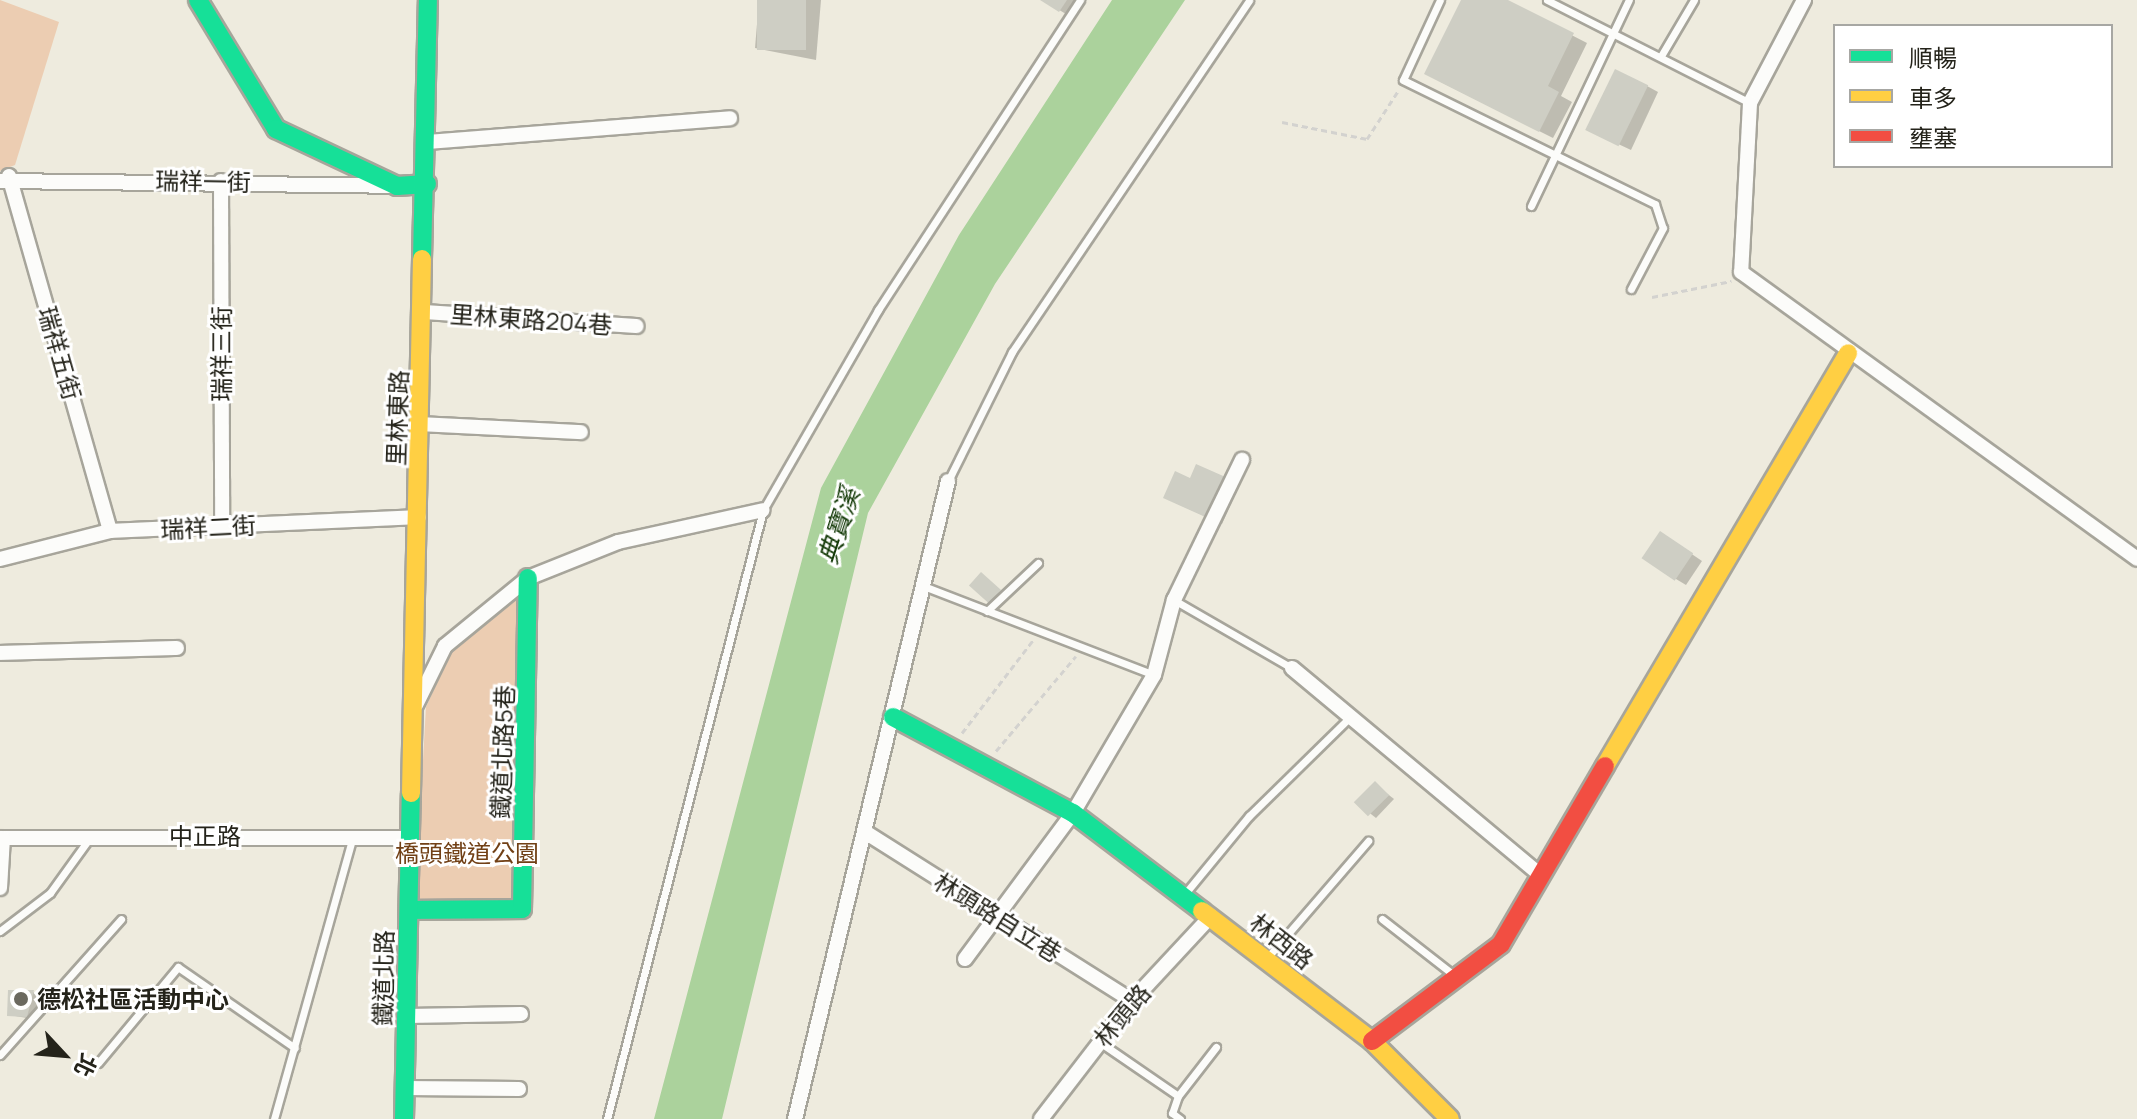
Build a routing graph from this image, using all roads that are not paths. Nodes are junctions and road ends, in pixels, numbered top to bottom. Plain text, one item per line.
1 (198, 0) edge
2 (428, 0) edge
3 (1080, 0) edge
4 (1249, 0) edge
5 (1440, 0) edge
6 (1547, 0) edge
7 (1629, 0) edge
8 (1694, 0) edge
9 (1804, 0) edge
10 (1614, 32) junction
11 (1661, 56) junction
12 (1750, 103) junction
13 (730, 118) dead end
14 (428, 142) junction
15 (1555, 154) junction
16 (5, 178) edge
17 (221, 181) junction
18 (427, 184) junction
19 (397, 186) junction
20 (1531, 206) dead end
21 (1631, 289) dead end
22 (424, 312) junction
23 (637, 326) dead end
24 (1848, 353) junction
25 (421, 424) junction
26 (581, 432) dead end
27 (1242, 460) dead end
28 (948, 481) joint
29 (763, 510) junction
30 (419, 517) junction
31 (222, 526) junction
32 (110, 531) junction
33 (0, 559) edge
34 (2137, 559) edge
35 (1038, 563) dead end
36 (528, 578) junction
37 (926, 587) junction
38 (1174, 600) junction
39 (987, 611) junction
40 (177, 648) dead end
41 (0, 653) edge
42 (1292, 668) joint
43 (1154, 675) junction
44 (410, 716) junction
45 (893, 717) junction
46 (1348, 719) junction
47 (1073, 813) junction
48 (865, 832) junction
49 (354, 835) junction
50 (90, 837) junction
51 (1, 838) edge
52 (410, 838) junction
53 (1368, 841) dead end
54 (1542, 876) junction
55 (0, 888) edge
56 (1183, 896) junction
57 (409, 910) junction
58 (993, 916) junction
59 (1211, 916) junction
60 (121, 919) dead end
61 (1382, 919) dead end
62 (0, 931) edge
63 (965, 959) dead end
64 (1266, 959) junction
65 (1456, 976) junction
66 (1132, 1001) junction
67 (521, 1014) dead end
68 (407, 1016) junction
69 (1372, 1041) junction
70 (1099, 1042) junction
71 (1216, 1047) dead end
72 (295, 1048) junction
73 (0, 1055) edge
74 (98, 1063) dead end
75 (405, 1088) junction
76 (519, 1089) dead end
77 (1178, 1096) junction
78 (274, 1119) edge
79 (404, 1119) edge
80 (607, 1119) edge
81 (795, 1119) edge
82 (1041, 1119) edge
83 (1180, 1119) edge
84 (1450, 1119) edge

1 - 19 street
2 - 14 street, 里林東路
3 - 29 lane
4 - 28 lane
5 - 15 lane
6 - 10 lane
7 - 10 lane
8 - 11 lane
9 - 12 street
10 - 11 lane
10 - 15 lane
11 - 12 lane
12 - 24 street
13 - 14 street
14 - 18 street, 里林東路
15 - 20 lane
15 - 21 lane
16 - 17 street, 瑞祥一街
16 - 32 street, 瑞祥五街
17 - 19 street, 瑞祥一街
17 - 31 street, 瑞祥三街
18 - 19 street
18 - 22 street, 里林東路
22 - 23 street, 里林東路204巷
22 - 25 street, 里林東路
24 - 34 street
24 - 54 street
25 - 26 street
25 - 30 street, 里林東路
27 - 38 street
28 - 37 street
29 - 36 street
29 - 80 lane
30 - 31 street, 瑞祥二街
30 - 44 street, 里林東路
31 - 32 street, 瑞祥二街
32 - 33 street, 瑞祥二街
35 - 39 lane
36 - 44 street
36 - 57 street, 鐵道北路5巷
37 - 39 lane
37 - 45 street
38 - 42 lane
38 - 43 street
39 - 43 lane
40 - 41 street
42 - 46 street
43 - 47 street
44 - 52 street, 里林東路
45 - 47 street, 林西路
45 - 48 street
46 - 54 street
46 - 56 lane
47 - 56 street, 林西路
47 - 58 street
48 - 58 street, 林頭路自立巷
48 - 81 street
49 - 50 street, 中正路
49 - 52 street, 中正路
49 - 72 lane
50 - 51 street, 中正路
50 - 62 lane
51 - 55 street
52 - 57 street, 鐵道北路
53 - 64 lane
54 - 65 street
56 - 59 street, 林西路
57 - 68 street, 鐵道北路
58 - 63 street
58 - 66 street, 林頭路自立巷
59 - 64 street, 林西路
59 - 66 street, 林頭路
60 - 73 lane
61 - 65 lane
64 - 69 street, 林西路
65 - 69 street
66 - 70 street, 林頭路
67 - 68 street
68 - 75 street, 鐵道北路
69 - 84 street, 林西路
70 - 77 lane
70 - 82 street, 林頭路
71 - 77 lane
72 - 74 lane
72 - 78 lane
75 - 76 street
75 - 79 street, 鐵道北路
77 - 83 lane

